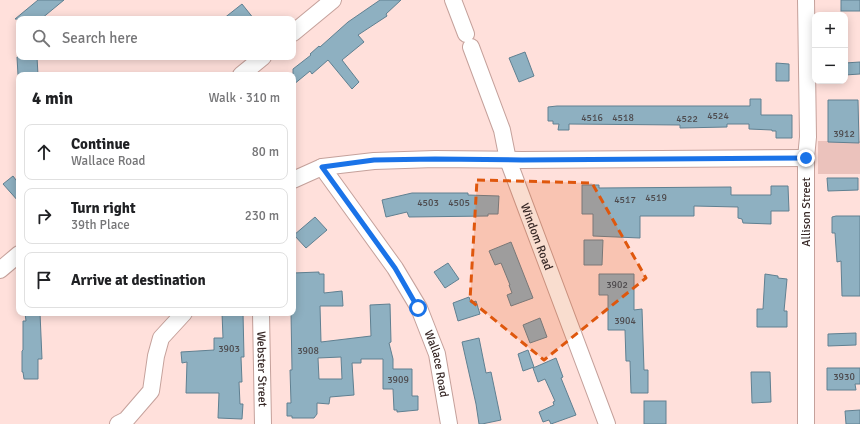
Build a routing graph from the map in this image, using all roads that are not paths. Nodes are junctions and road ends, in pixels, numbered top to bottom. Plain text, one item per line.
1 (333, 0) edge
2 (453, 0) edge
3 (806, 0) edge
4 (296, 31) edge
5 (259, 60) edge
6 (245, 72) edge
7 (806, 158) junction
8 (508, 160) junction
9 (322, 167) junction
10 (296, 179) edge
11 (16, 257) edge
12 (0, 270) edge
13 (181, 316) edge
14 (262, 316) edge
15 (118, 424) edge
16 (263, 424) edge
17 (449, 424) edge
18 (607, 424) edge
19 (806, 424) edge

1 - 4 street
2 - 8 street, Windom Road
3 - 7 street, Allison Street
5 - 6 street
7 - 8 street
7 - 19 street, Allison Street
8 - 9 street
8 - 18 street, Windom Road
9 - 10 street
9 - 17 street, Wallace Road
11 - 12 street
13 - 15 street
14 - 16 street, Webster Street

